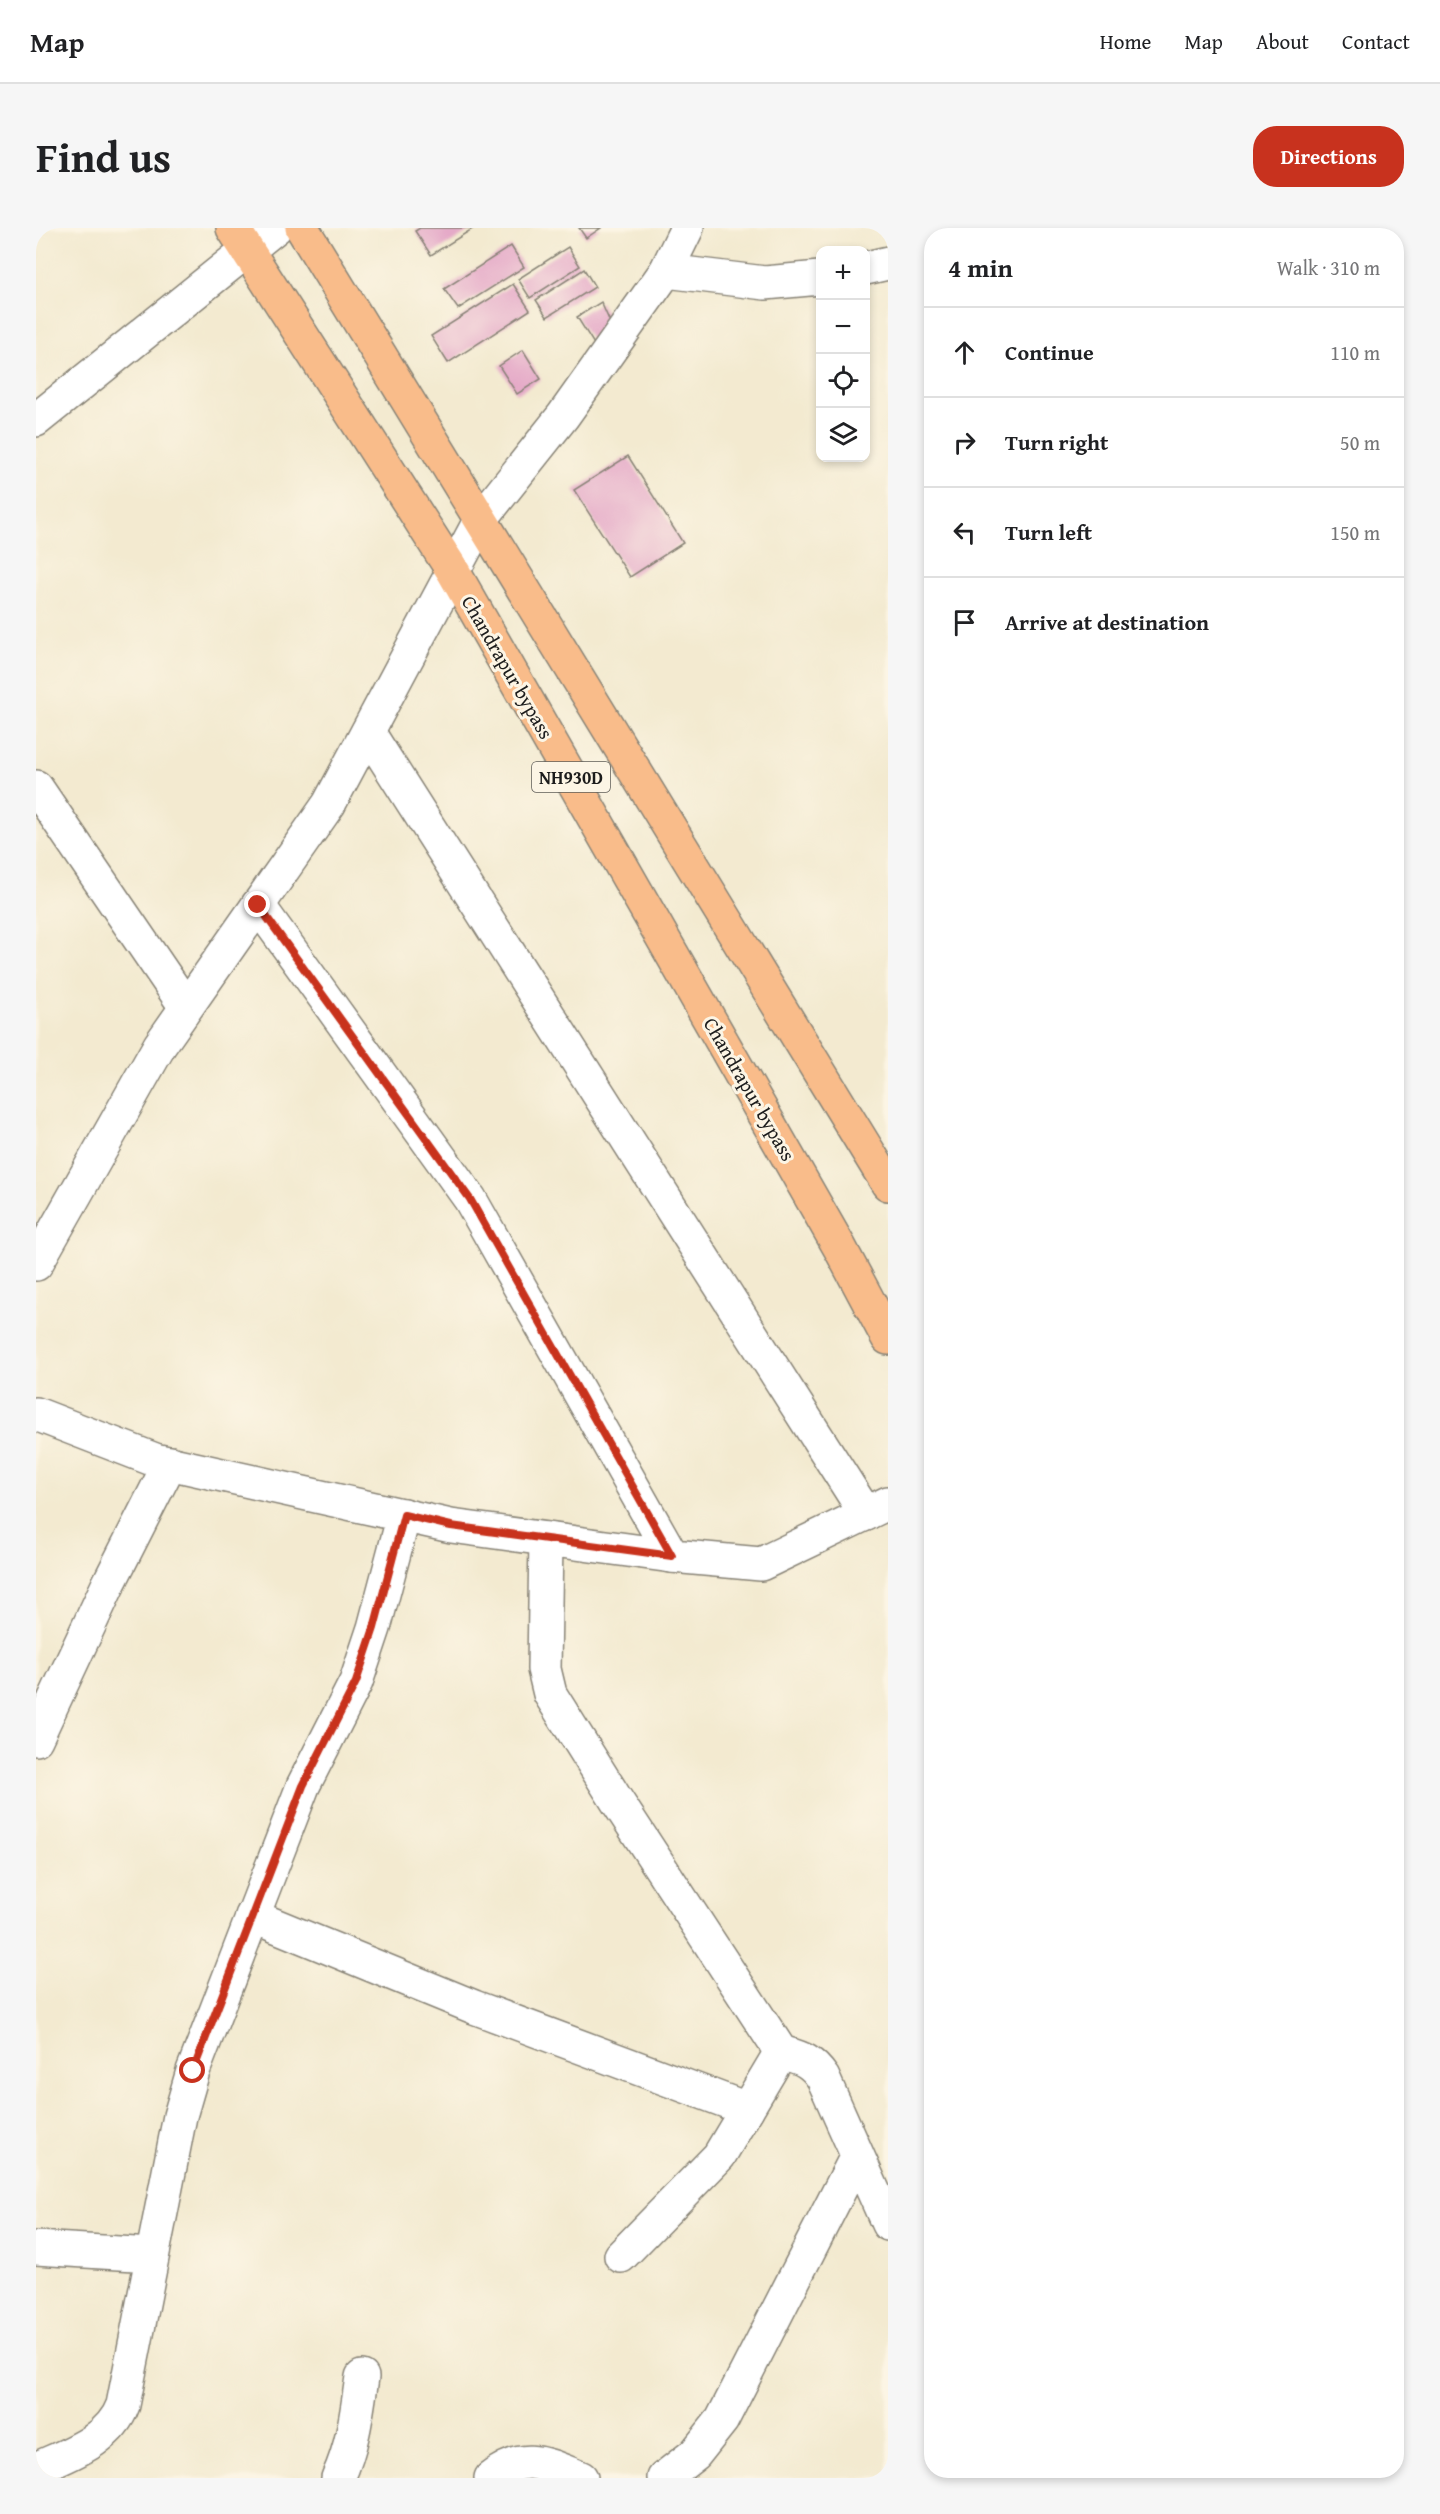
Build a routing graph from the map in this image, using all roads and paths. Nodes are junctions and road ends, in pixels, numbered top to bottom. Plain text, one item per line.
1 (275, 228) edge
2 (302, 228) edge
3 (687, 228) edge
4 (240, 239) edge
5 (888, 263) edge
6 (870, 267) edge
7 (666, 271) junction
8 (816, 278) edge
9 (36, 420) edge
10 (481, 519) junction
11 (453, 571) junction
12 (368, 732) junction
13 (36, 787) edge
14 (258, 905) junction
15 (186, 1007) junction
16 (888, 1184) edge
17 (36, 1264) edge
18 (888, 1338) edge
19 (36, 1414) edge
20 (170, 1463) junction
21 (877, 1509) edge
22 (404, 1515) junction
23 (546, 1539) junction
24 (672, 1556) junction
25 (36, 1739) edge
26 (252, 1916) junction
27 (781, 2052) junction
28 (747, 2109) junction
29 (857, 2156) junction
30 (888, 2224) edge
31 (36, 2248) edge
32 (152, 2255) junction
33 (621, 2256) dead end
34 (362, 2377) dead end
35 (80, 2464) edge
36 (36, 2469) edge
37 (338, 2478) edge
38 (491, 2478) edge
39 (581, 2478) edge
40 (664, 2478) edge

1 - 4 street
2 - 10 highway, NH930D
3 - 7 street
4 - 9 street
4 - 11 highway, Chandrapur bypass / NH930D
5 - 6 street
7 - 8 street
7 - 10 street
10 - 11 street
10 - 16 highway, NH930D
11 - 12 street
11 - 18 highway, Chandrapur bypass / NH930D
12 - 14 street
12 - 21 street
13 - 15 street
14 - 15 street
14 - 24 street
15 - 17 street
19 - 20 street
20 - 22 street
20 - 25 street
21 - 24 street
22 - 23 street
22 - 26 street
23 - 24 street
23 - 27 street
26 - 28 street
26 - 32 street
27 - 28 street
27 - 29 street
28 - 33 street
29 - 30 street
29 - 40 street
31 - 32 street
32 - 35 street
34 - 37 street
35 - 36 street
38 - 39 street

